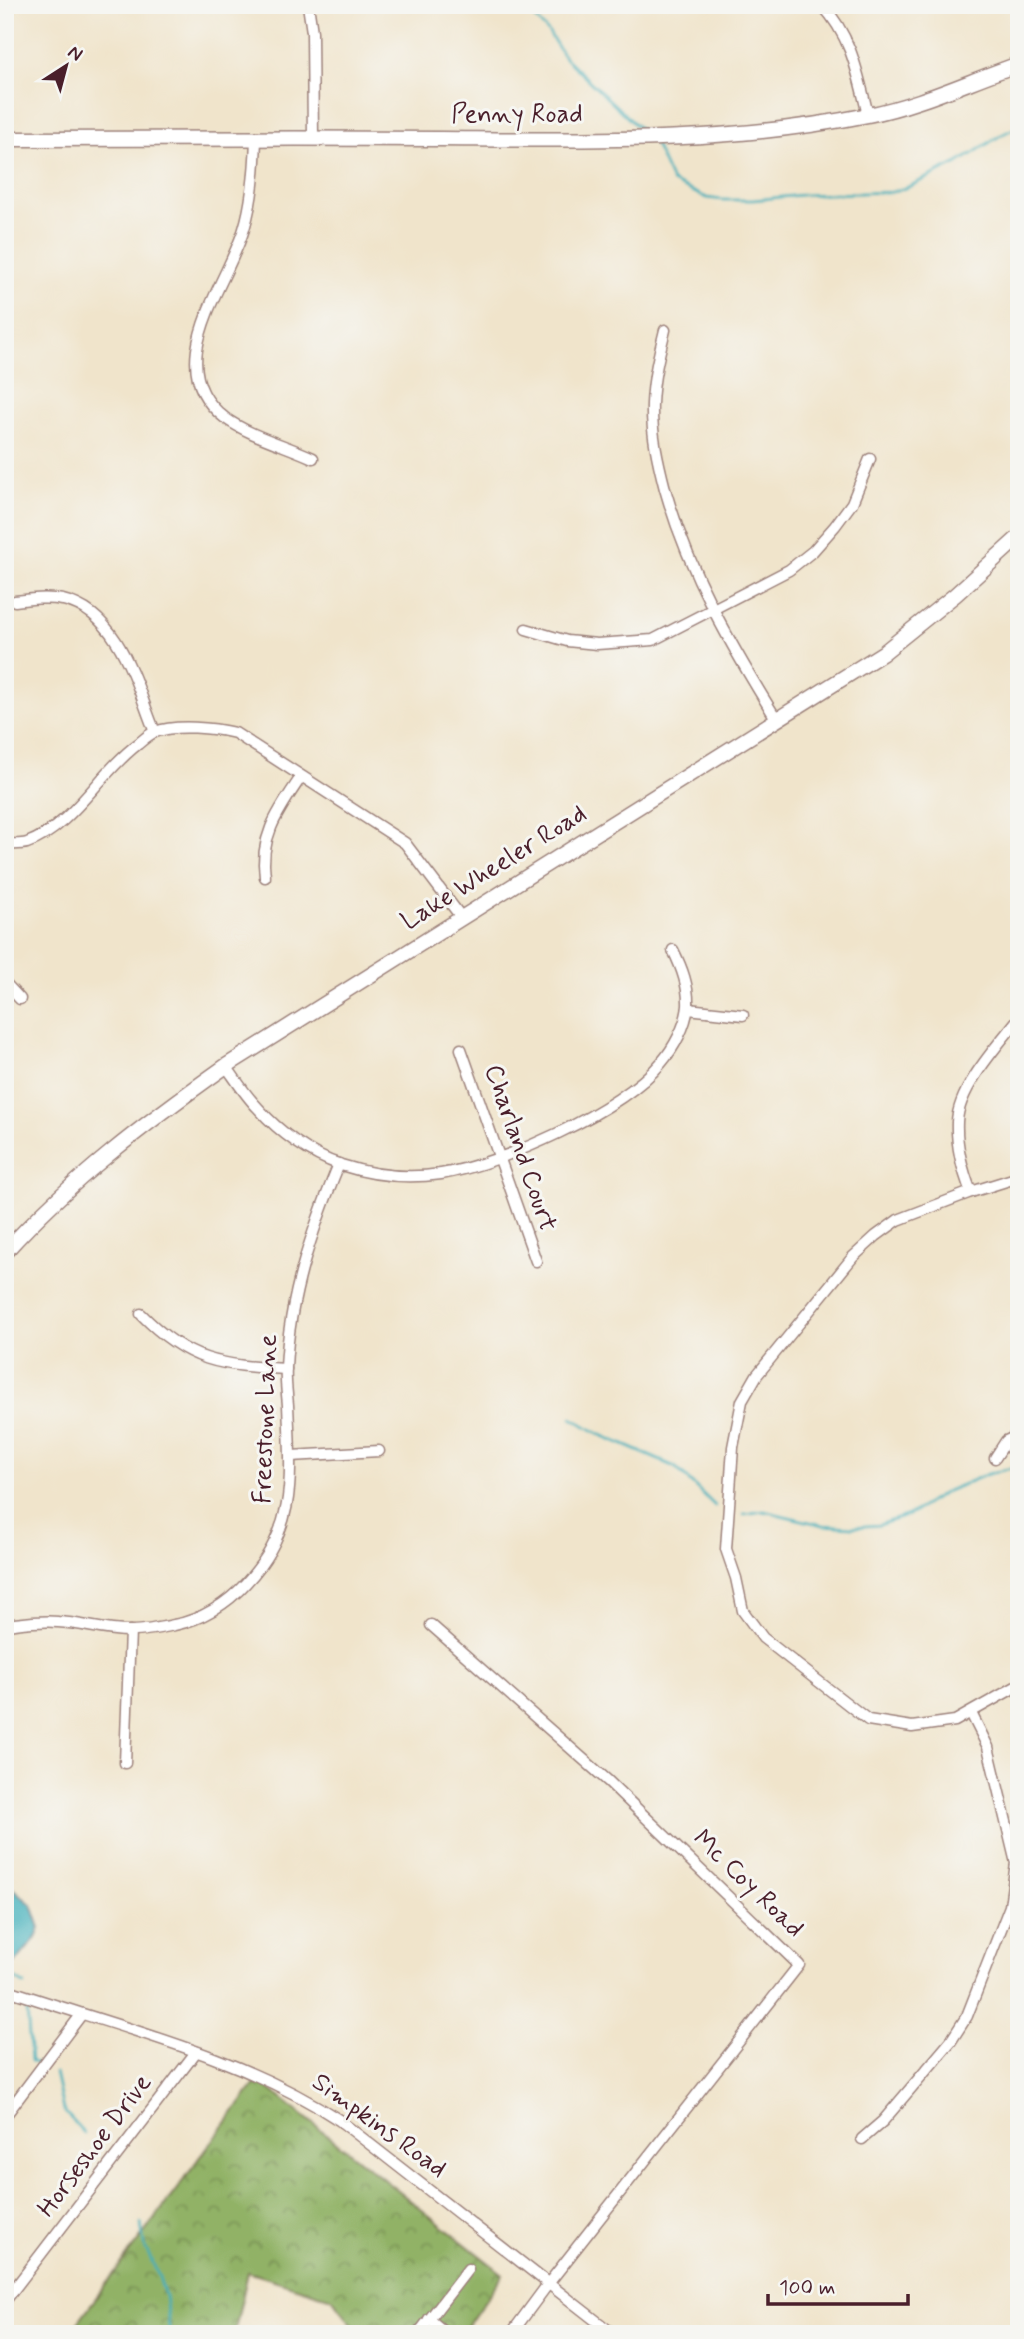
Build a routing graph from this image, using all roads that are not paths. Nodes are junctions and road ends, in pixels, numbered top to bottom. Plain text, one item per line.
1 (308, 5) edge
2 (822, 5) edge
3 (1019, 64) edge
4 (868, 116) junction
5 (313, 138) junction
6 (5, 139) edge
7 (256, 139) junction
8 (665, 330) dead end
9 (313, 458) dead end
10 (870, 459) dead end
11 (1019, 537) edge
12 (15, 601) dead end
13 (712, 610) junction
14 (526, 629) dead end
15 (777, 720) junction
16 (155, 732) junction
17 (301, 777) junction
18 (5, 844) edge
19 (265, 877) dead end
20 (461, 917) junction
21 (673, 950) dead end
22 (5, 983) edge
23 (20, 999) dead end
24 (688, 1009) junction
25 (743, 1014) dead end
26 (1019, 1018) edge
27 (461, 1049) dead end
28 (226, 1066) junction
29 (499, 1159) junction
30 (339, 1164) junction
31 (1019, 1177) edge
32 (971, 1192) junction
33 (5, 1252) edge
34 (536, 1261) dead end
35 (141, 1314) dead end
36 (286, 1369) junction
37 (1019, 1435) edge
38 (379, 1451) dead end
39 (291, 1456) junction
40 (995, 1458) dead end
41 (5, 1625) edge
42 (431, 1625) dead end
43 (130, 1631) junction
44 (1019, 1685) edge
45 (971, 1713) junction
46 (125, 1763) dead end
47 (1017, 1863) edge
48 (5, 1989) edge
49 (81, 2015) junction
50 (196, 2052) junction
51 (5, 2116) edge
52 (862, 2139) dead end
53 (468, 2269) dead end
54 (548, 2284) junction
55 (5, 2301) edge
56 (429, 2319) junction
57 (418, 2334) edge
58 (447, 2334) edge
59 (511, 2334) edge
60 (613, 2334) edge

1 - 5 street
2 - 4 street
3 - 4 street, Penny Road
4 - 5 street, Penny Road
5 - 7 street, Penny Road
6 - 7 street, Penny Road
7 - 9 street
8 - 13 street
10 - 13 street
11 - 15 street, Lake Wheeler Road
12 - 16 street
13 - 14 street
13 - 15 street
15 - 20 street, Lake Wheeler Road
16 - 17 street
16 - 18 street
17 - 19 street
17 - 20 street
20 - 28 street, Lake Wheeler Road
21 - 24 street
22 - 23 street
24 - 25 street
24 - 29 street
26 - 32 street
27 - 29 street, Charland Court
28 - 30 street
28 - 33 street, Lake Wheeler Road
29 - 30 street
29 - 34 street, Charland Court
30 - 36 street, Freestone Lane
31 - 32 street
32 - 45 street
35 - 36 street
36 - 39 street, Freestone Lane
37 - 40 street
38 - 39 street
39 - 43 street, Freestone Lane
41 - 43 street, Freestone Lane
42 - 54 street, Mc Coy Road
43 - 46 street
44 - 45 street
45 - 47 street
47 - 52 street
48 - 49 street, Simpkins Road
49 - 50 street, Simpkins Road
49 - 51 street
50 - 54 street, Simpkins Road
50 - 55 street, Horseshoe Drive
53 - 56 street
54 - 59 street
54 - 60 street, Simpkins Road
56 - 57 street
56 - 58 street

